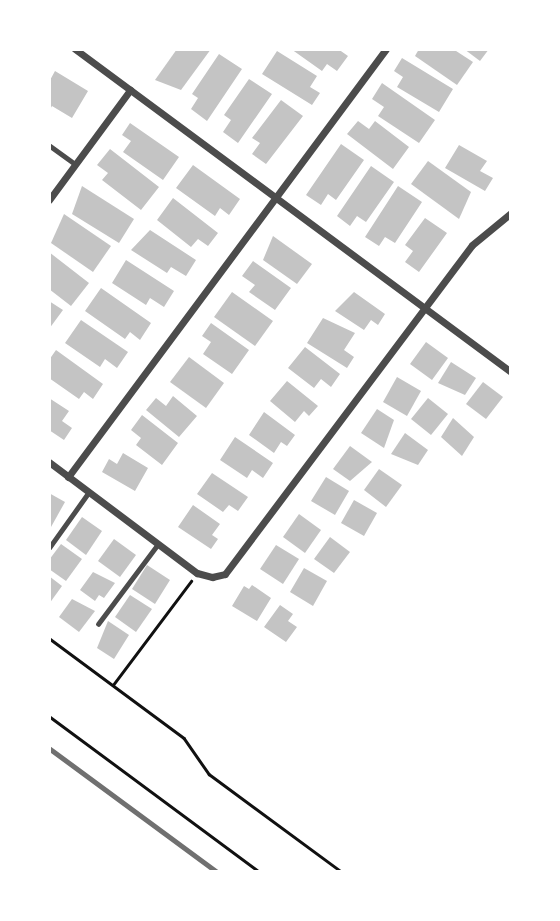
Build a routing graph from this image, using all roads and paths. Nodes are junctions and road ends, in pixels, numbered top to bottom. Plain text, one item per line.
1 (75, 49) edge
2 (386, 49) edge
3 (130, 90) junction
4 (49, 145) edge
5 (75, 164) junction
6 (275, 198) junction
7 (49, 200) edge
8 (511, 213) edge
9 (424, 309) junction
10 (511, 372) edge
11 (49, 462) edge
12 (68, 477) junction
13 (89, 492) junction
14 (158, 543) junction
15 (49, 548) edge
16 (197, 573) junction
17 (98, 624) dead end
18 (49, 638) edge
19 (113, 685) junction
20 (49, 716) edge
21 (260, 872) edge
22 (342, 872) edge

1 - 3 street
2 - 6 street
3 - 5 street
3 - 6 street
4 - 5 lane
5 - 7 street
6 - 9 street
6 - 12 street
8 - 9 street
9 - 10 street
9 - 16 street
11 - 12 street
12 - 13 street
13 - 14 street
13 - 15 lane
14 - 16 street
14 - 17 lane
16 - 19 path
18 - 19 path
19 - 22 path
20 - 21 path

